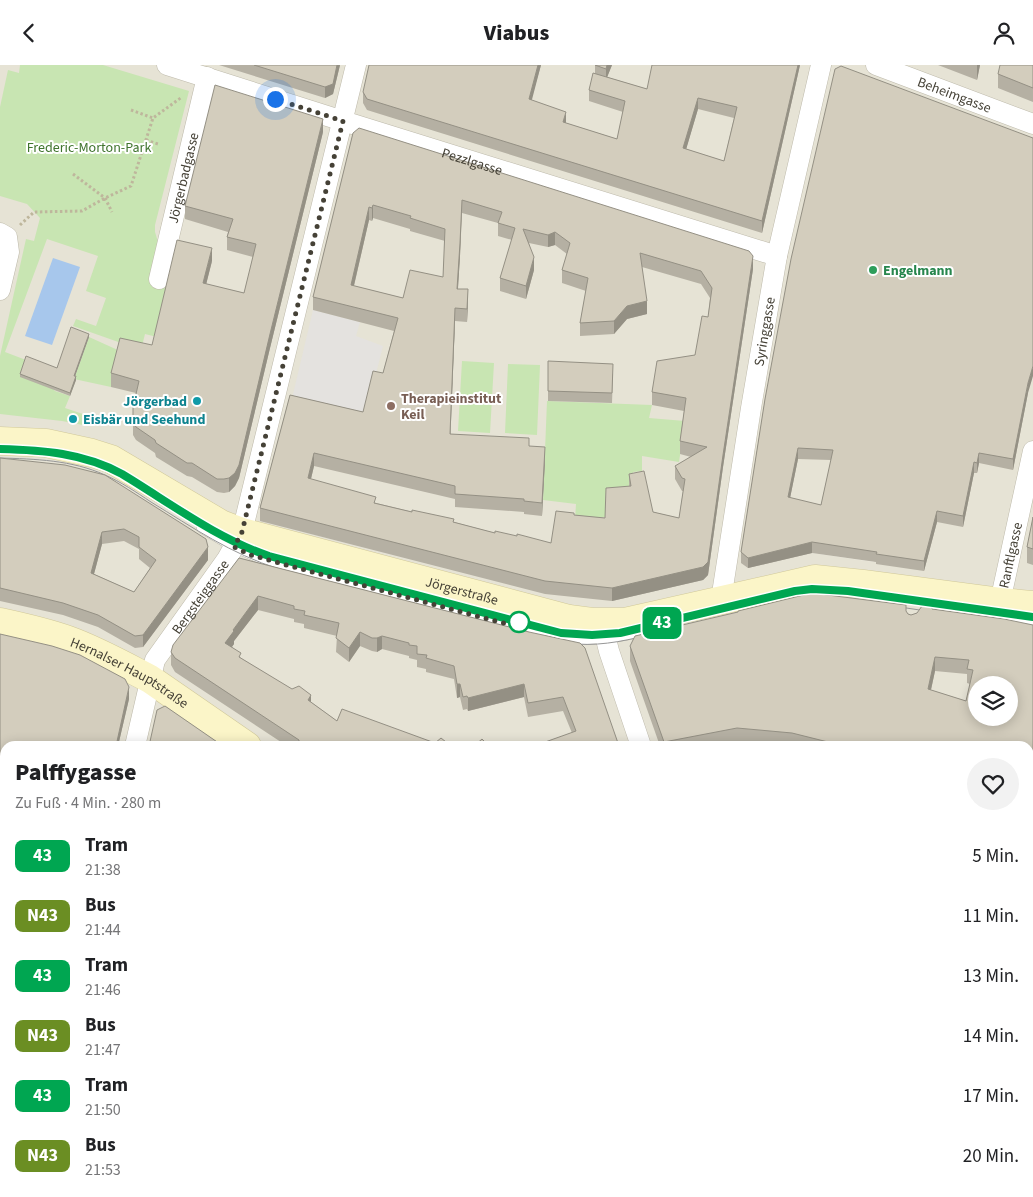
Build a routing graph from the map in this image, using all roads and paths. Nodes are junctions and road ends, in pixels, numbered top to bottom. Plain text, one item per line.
1 (167, 65) edge
2 (356, 65) edge
3 (821, 65) edge
4 (876, 65) edge
5 (207, 77) junction
6 (131, 110) dead end
7 (343, 121) junction
8 (1033, 125) edge
9 (146, 140) junction
10 (158, 144) dead end
11 (73, 174) dead end
12 (105, 198) junction
13 (112, 212) dead end
14 (4, 235) edge
15 (778, 256) junction
16 (159, 279) dead end
17 (0, 290) edge
18 (0, 441) edge
19 (1033, 451) edge
20 (192, 522) dead end
21 (238, 539) junction
22 (721, 600) junction
23 (1000, 602) junction
24 (1033, 605) edge
25 (969, 611) dead end
26 (0, 622) edge
27 (1033, 622) edge
28 (656, 629) edge
29 (604, 631) junction
30 (150, 679) junction
31 (135, 741) edge
32 (239, 741) edge
33 (638, 741) edge

1 - 5 street, Pezzlgasse
2 - 7 street, Bergsteiggasse
3 - 15 street, Syringgasse
4 - 8 street, Beheimgasse
5 - 7 street, Pezzlgasse
5 - 16 street, Jörgerbadgasse
6 - 9 path
7 - 15 street, Pezzlgasse
7 - 21 street, Bergsteiggasse
9 - 10 path
9 - 12 path
11 - 12 path
12 - 13 path
12 - 14 path
14 - 17 street
15 - 22 street, Syringgasse
18 - 21 main road, Jörgerstraße
19 - 23 street, Ranftlgasse
20 - 21 lane
21 - 29 main road, Jörgerstraße
21 - 30 street, Bergsteiggasse
22 - 23 main road, Jörgerstraße
22 - 29 main road, Jörgerstraße
23 - 24 main road, Jörgerstraße
25 - 27 lane
26 - 30 main road, Hernalser Hauptstraße
28 - 29 lane
29 - 33 street
30 - 31 street, Bergsteiggasse
30 - 32 main road, Hernalser Hauptstraße

